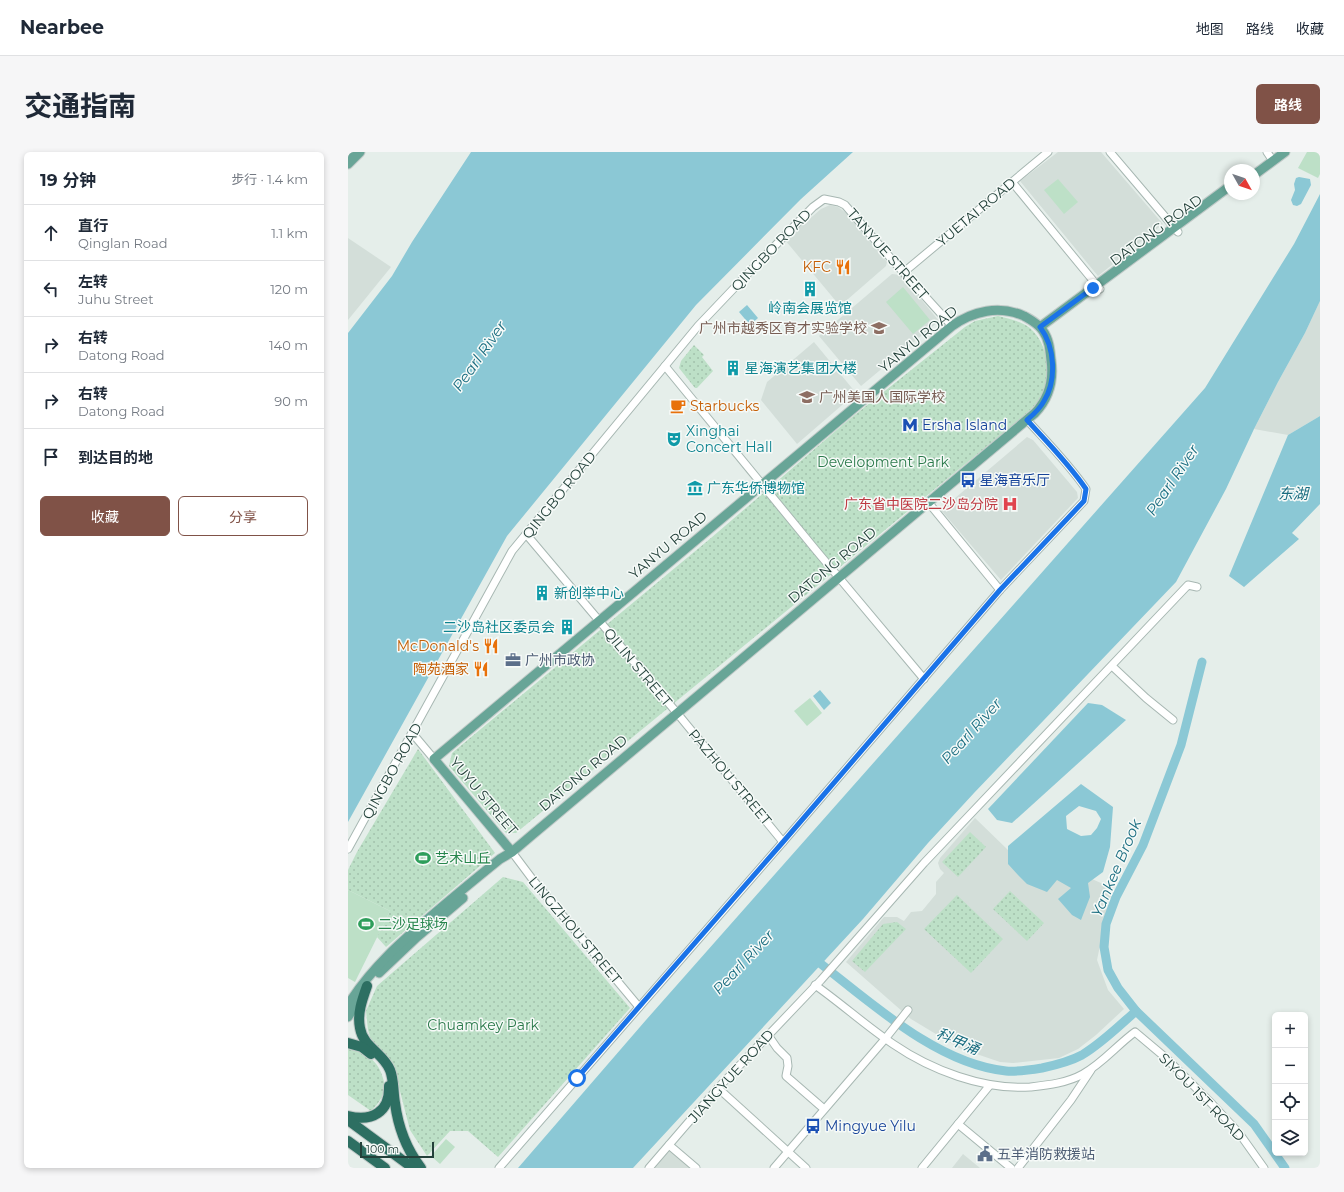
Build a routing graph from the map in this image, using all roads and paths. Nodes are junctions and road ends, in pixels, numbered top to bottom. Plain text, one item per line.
1 (360, 152) edge
2 (1048, 152) edge
3 (1110, 152) edge
4 (1285, 152) edge
5 (1272, 155) edge
6 (348, 164) edge
7 (1259, 164) edge
8 (1260, 168) edge
9 (1012, 182) junction
10 (1224, 191) edge
11 (1224, 197) edge
12 (839, 202) joint
13 (1176, 230) junction
14 (904, 272) junction
15 (1099, 287) junction
16 (952, 326) junction
17 (1042, 329) junction
18 (665, 366) junction
19 (1027, 420) junction
20 (763, 485) junction
21 (928, 502) junction
22 (526, 534) junction
23 (840, 577) junction
24 (1197, 587) dead end
25 (1000, 590) junction
26 (600, 621) junction
27 (1112, 666) junction
28 (924, 679) junction
29 (677, 713) junction
30 (1173, 720) dead end
31 (412, 734) junction
32 (434, 759) junction
33 (783, 842) junction
34 (348, 849) edge
35 (512, 852) junction
36 (815, 985) junction
37 (367, 986) junction
38 (348, 1006) edge
39 (639, 1007) junction
40 (908, 1010) dead end
41 (348, 1017) edge
42 (768, 1034) junction
43 (885, 1039) junction
44 (348, 1043) edge
45 (373, 1052) junction
46 (1092, 1068) junction
47 (990, 1085) junction
48 (718, 1088) junction
49 (824, 1109) junction
50 (348, 1116) edge
51 (348, 1120) edge
52 (958, 1124) junction
53 (348, 1141) edge
54 (669, 1145) junction
55 (788, 1151) junction
56 (385, 1168) edge
57 (413, 1168) edge
58 (421, 1168) edge
59 (499, 1168) edge
60 (649, 1168) edge
61 (696, 1168) edge
62 (774, 1168) edge
63 (806, 1168) edge
64 (922, 1168) edge
65 (1011, 1168) edge
66 (1018, 1168) edge
67 (1264, 1168) edge

1 - 6 main road
2 - 9 street, YUETAI ROAD
3 - 13 street
4 - 5 main road
5 - 7 main road
5 - 8 main road
9 - 14 street, YUETAI ROAD
9 - 15 street
10 - 13 main road, DATONG ROAD
11 - 13 main road, DATONG ROAD
12 - 14 street, TANYUE STREET
12 - 18 street, QINGBO ROAD
13 - 15 main road, DATONG ROAD
14 - 16 street, TANYUE STREET
15 - 17 main road, DATONG ROAD
16 - 17 main road, YANYU ROAD
16 - 20 main road, YANYU ROAD
17 - 19 main road, DATONG ROAD
18 - 20 street
18 - 22 street, QINGBO ROAD
19 - 21 main road, DATONG ROAD
19 - 25 street
20 - 23 street
20 - 26 main road, YANYU ROAD
21 - 23 main road, DATONG ROAD
21 - 25 street
22 - 26 street, QILIN STREET
22 - 31 street, QINGBO ROAD
23 - 28 street
23 - 29 main road, DATONG ROAD
24 - 27 street, JIANGYUE ROAD
25 - 28 street
26 - 29 street, QILIN STREET
26 - 32 main road, YANYU ROAD
27 - 30 street
27 - 36 street, JIANGYUE ROAD
28 - 33 street
29 - 33 street, PAZHOU STREET
29 - 35 main road, DATONG ROAD
31 - 32 street
31 - 34 street, QINGBO ROAD
32 - 35 main road, YUYU STREET
33 - 39 street
35 - 37 main road, DATONG ROAD
35 - 38 main road, DATONG ROAD
35 - 39 street, LINGZHOU STREET
36 - 42 street, JIANGYUE ROAD
36 - 43 street
37 - 41 main road, DATONG ROAD
37 - 45 highway
39 - 59 street
40 - 43 street
42 - 48 street, JIANGYUE ROAD
42 - 49 street
43 - 47 street
43 - 49 street
44 - 45 highway
45 - 50 highway
45 - 58 highway
46 - 47 street
46 - 66 street
46 - 67 street, SIYOU 1ST ROAD
47 - 52 street
48 - 54 street, JIANGYUE ROAD
48 - 55 street
49 - 55 street
51 - 57 highway
52 - 64 street
52 - 65 street
53 - 56 highway
54 - 60 street, JIANGYUE ROAD
54 - 61 street
55 - 62 street
55 - 63 street

